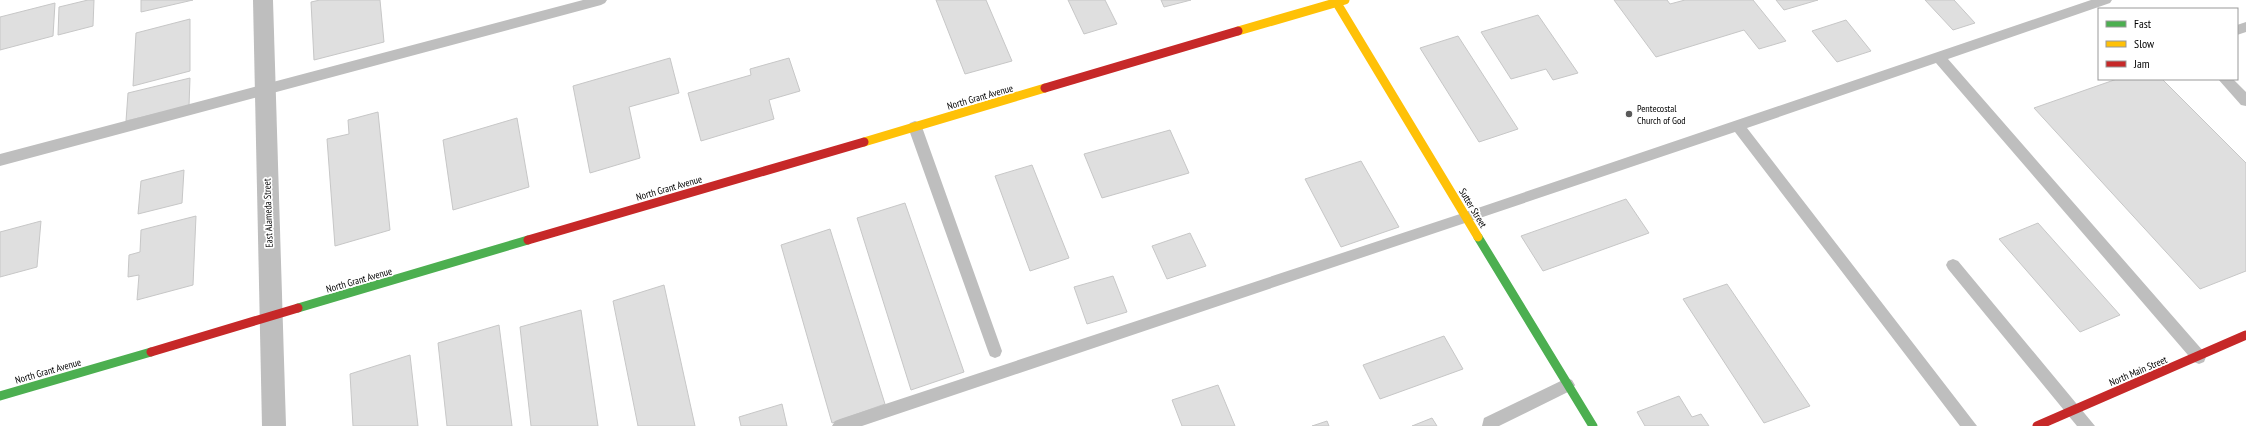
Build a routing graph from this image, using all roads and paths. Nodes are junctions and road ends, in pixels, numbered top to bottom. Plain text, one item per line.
1 (262, 0) edge
2 (601, 0) edge
3 (2106, 0) edge
4 (1339, 1) edge
5 (1938, 57) junction
6 (2227, 80) edge
7 (264, 91) junction
8 (2246, 100) edge
9 (1737, 125) junction
10 (915, 127) junction
11 (0, 160) edge
12 (1466, 218) junction
13 (1953, 265) dead end
14 (272, 317) junction
15 (2246, 335) edge
16 (995, 351) dead end
17 (2199, 357) junction
18 (1567, 385) junction
19 (0, 396) edge
20 (2073, 411) junction
21 (274, 426) edge
22 (840, 426) edge
23 (1490, 426) edge
24 (1593, 426) edge
25 (1969, 426) edge
26 (2037, 426) edge
27 (2087, 426) edge

1 - 7 street, East Alameda Street
2 - 7 lane
3 - 5 lane
4 - 10 street, North Grant Avenue
4 - 12 street, Sutter Street
5 - 9 lane
5 - 17 lane
6 - 8 lane
7 - 11 lane
7 - 14 street, East Alameda Street
9 - 12 lane
9 - 25 lane
10 - 14 street, North Grant Avenue
10 - 16 lane
12 - 18 street, Sutter Street
12 - 22 lane
13 - 20 lane
14 - 19 street, North Grant Avenue
14 - 21 street, East Alameda Street
15 - 17 street, North Main Street
17 - 20 street, North Main Street
18 - 23 lane
18 - 24 street, Sutter Street
20 - 26 street, North Main Street
20 - 27 lane

